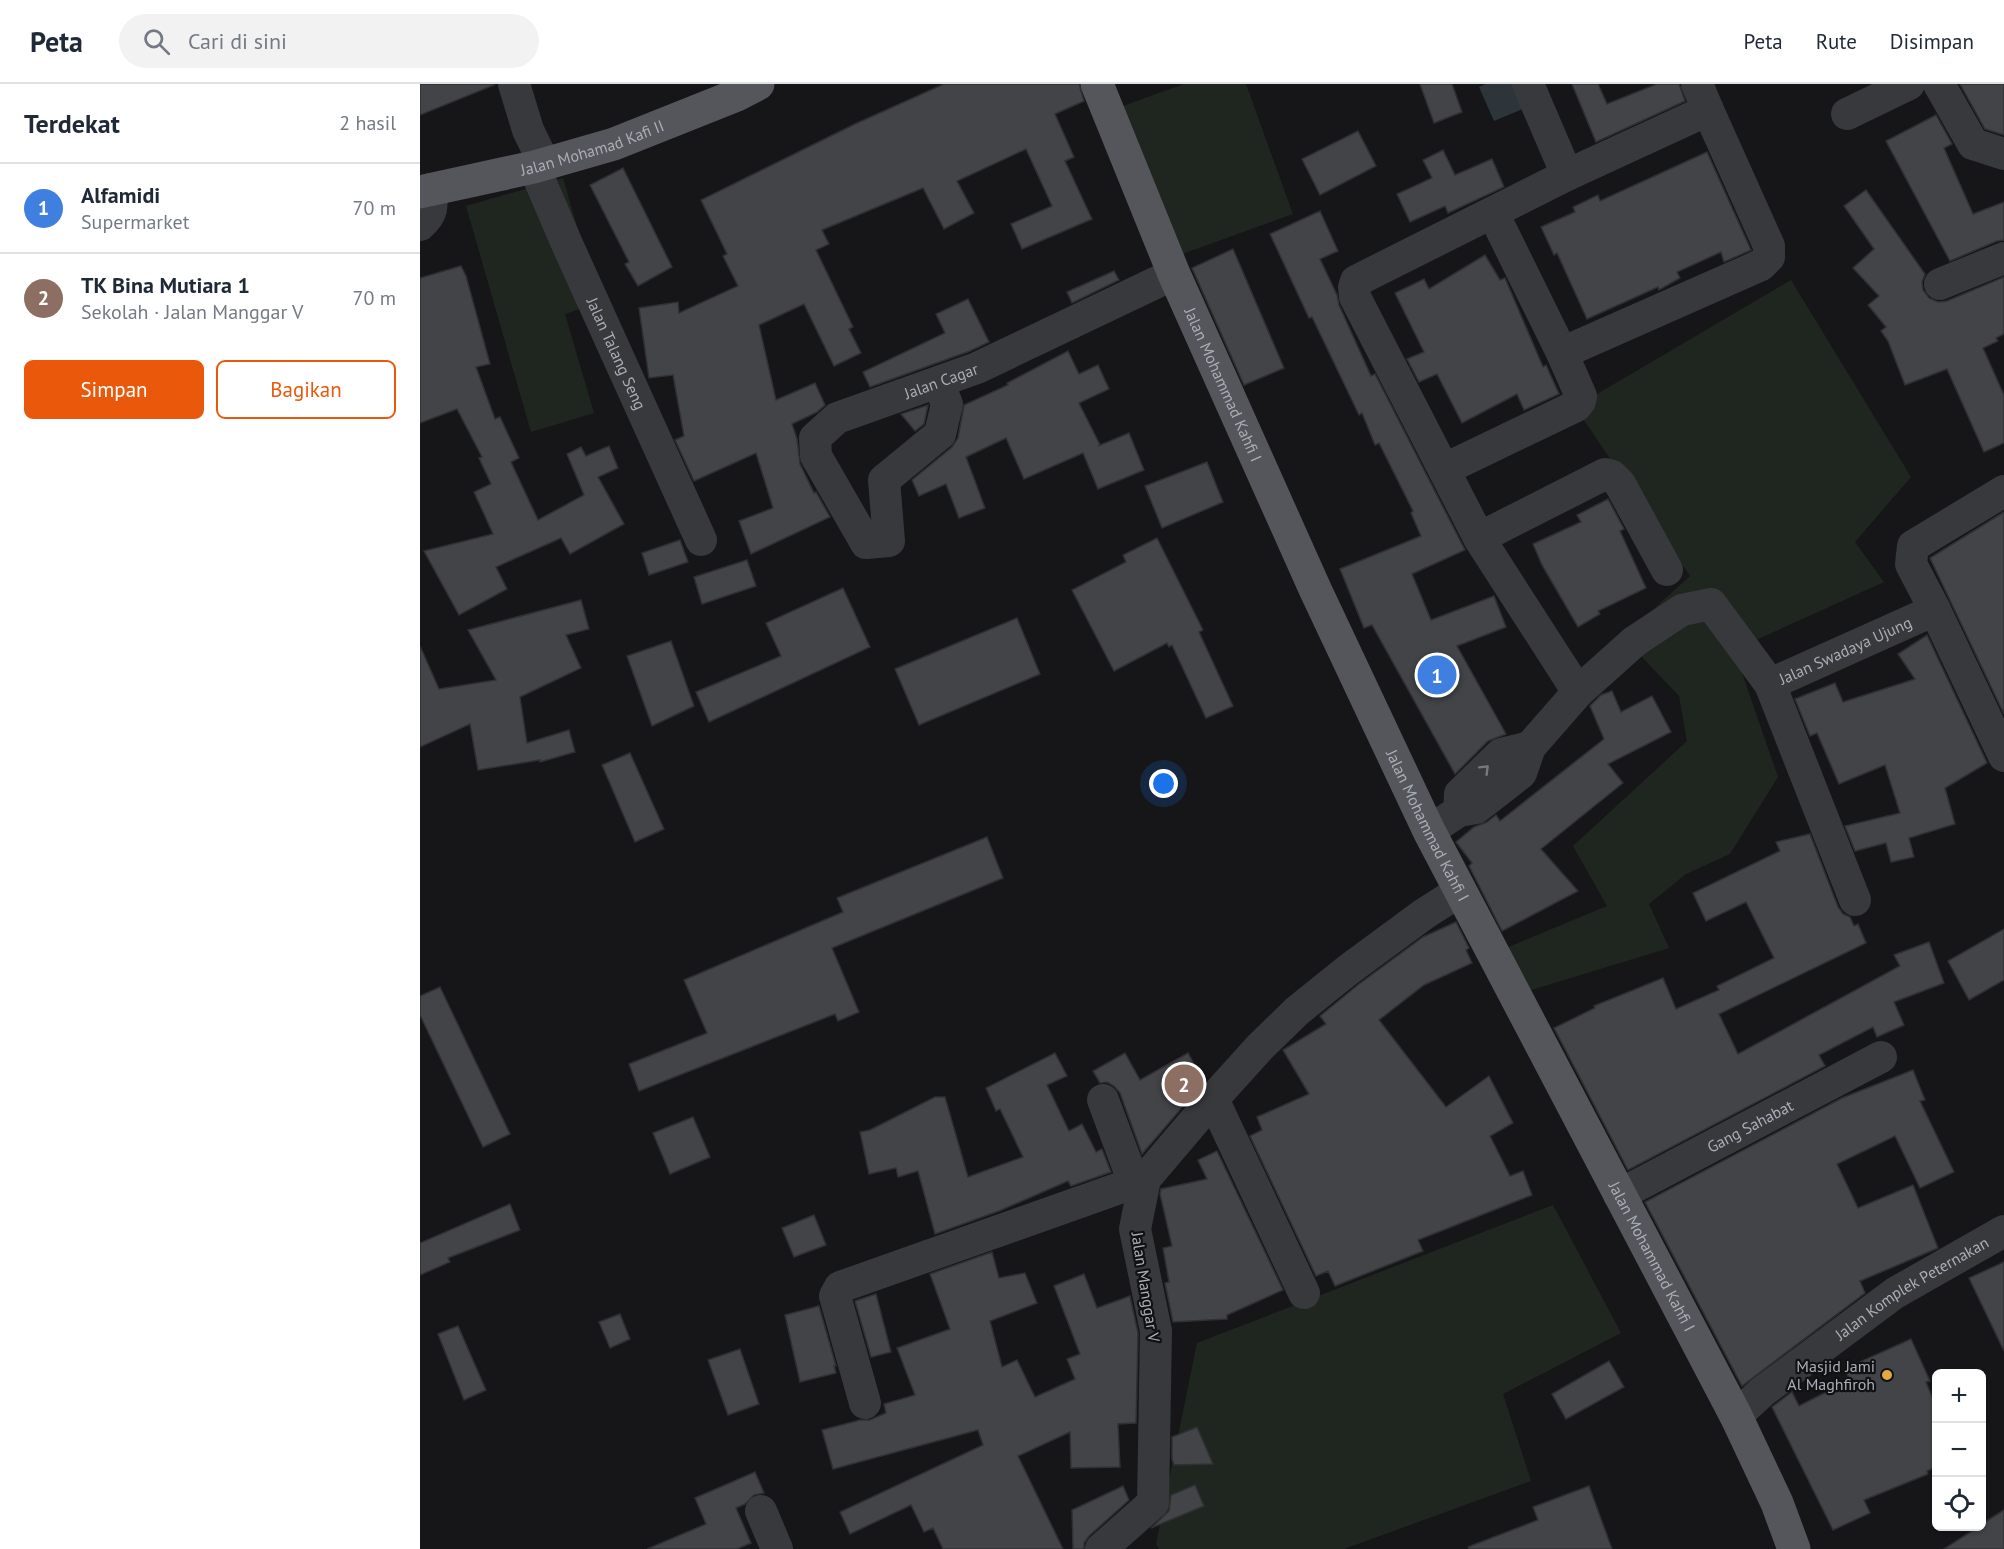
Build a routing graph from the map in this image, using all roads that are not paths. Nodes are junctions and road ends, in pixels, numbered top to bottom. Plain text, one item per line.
1 (758, 84) edge
2 (1097, 84) edge
3 (1528, 84) edge
4 (1910, 84) edge
5 (1939, 84) edge
6 (514, 87) edge
7 (1703, 97) edge
8 (1847, 114) dead end
9 (2004, 154) edge
10 (539, 165) junction
11 (1567, 175) junction
12 (426, 203) edge
13 (1493, 213) junction
14 (2004, 258) edge
15 (1174, 274) junction
16 (1940, 284) dead end
17 (1562, 353) junction
18 (938, 382) junction
19 (1445, 470) junction
20 (2004, 492) edge
21 (1479, 538) junction
22 (701, 540) dead end
23 (1667, 570) dead end
24 (1935, 610) junction
25 (1770, 684) junction
26 (1578, 692) junction
27 (2004, 755) edge
28 (1429, 831) junction
29 (1460, 891) junction
30 (1856, 900) dead end
31 (1881, 1057) dead end
32 (1103, 1100) dead end
33 (1213, 1100) junction
34 (1139, 1181) junction
35 (1619, 1194) junction
36 (2004, 1232) edge
37 (1304, 1293) dead end
38 (865, 1403) dead end
39 (1737, 1416) junction
40 (761, 1511) dead end
41 (777, 1549) edge
42 (1101, 1549) edge
43 (1794, 1549) edge

1 - 10 main road, Jalan Mohamad Kafi II
2 - 15 main road, Jalan Mohammad Kahfi I
3 - 11 street
4 - 8 street
5 - 9 street
6 - 10 street, Jalan Talang Seng
7 - 11 street
7 - 17 street
10 - 12 main road, Jalan Mohamad Kafi II
10 - 22 street, Jalan Talang Seng
11 - 13 street
13 - 17 street
13 - 19 street
14 - 16 street
15 - 18 street, Jalan Cagar
15 - 28 main road, Jalan Mohammad Kahfi I
17 - 19 street
18 - 18 street, Jalan Cagar
19 - 21 street
20 - 24 street
21 - 23 street
21 - 26 street
24 - 25 street, Jalan Swadaya Ujung
24 - 27 street
25 - 26 street, Jalan Swadaya Ujung
25 - 30 street
26 - 28 street, Jalan Swadaya Ujung
28 - 29 main road, Jalan Mohammad Kahfi I
29 - 33 street, Jalan Manggar V
29 - 35 main road, Jalan Mohammad Kahfi I
31 - 35 street, Gang Sahabat
32 - 34 street
33 - 34 street, Jalan Manggar V
33 - 37 street
34 - 38 street
34 - 42 street, Jalan Manggar V
35 - 39 main road, Jalan Mohammad Kahfi I
36 - 39 street, Jalan Komplek Peternakan
39 - 43 main road, Jalan Mohammad Kahfi I
40 - 41 street

